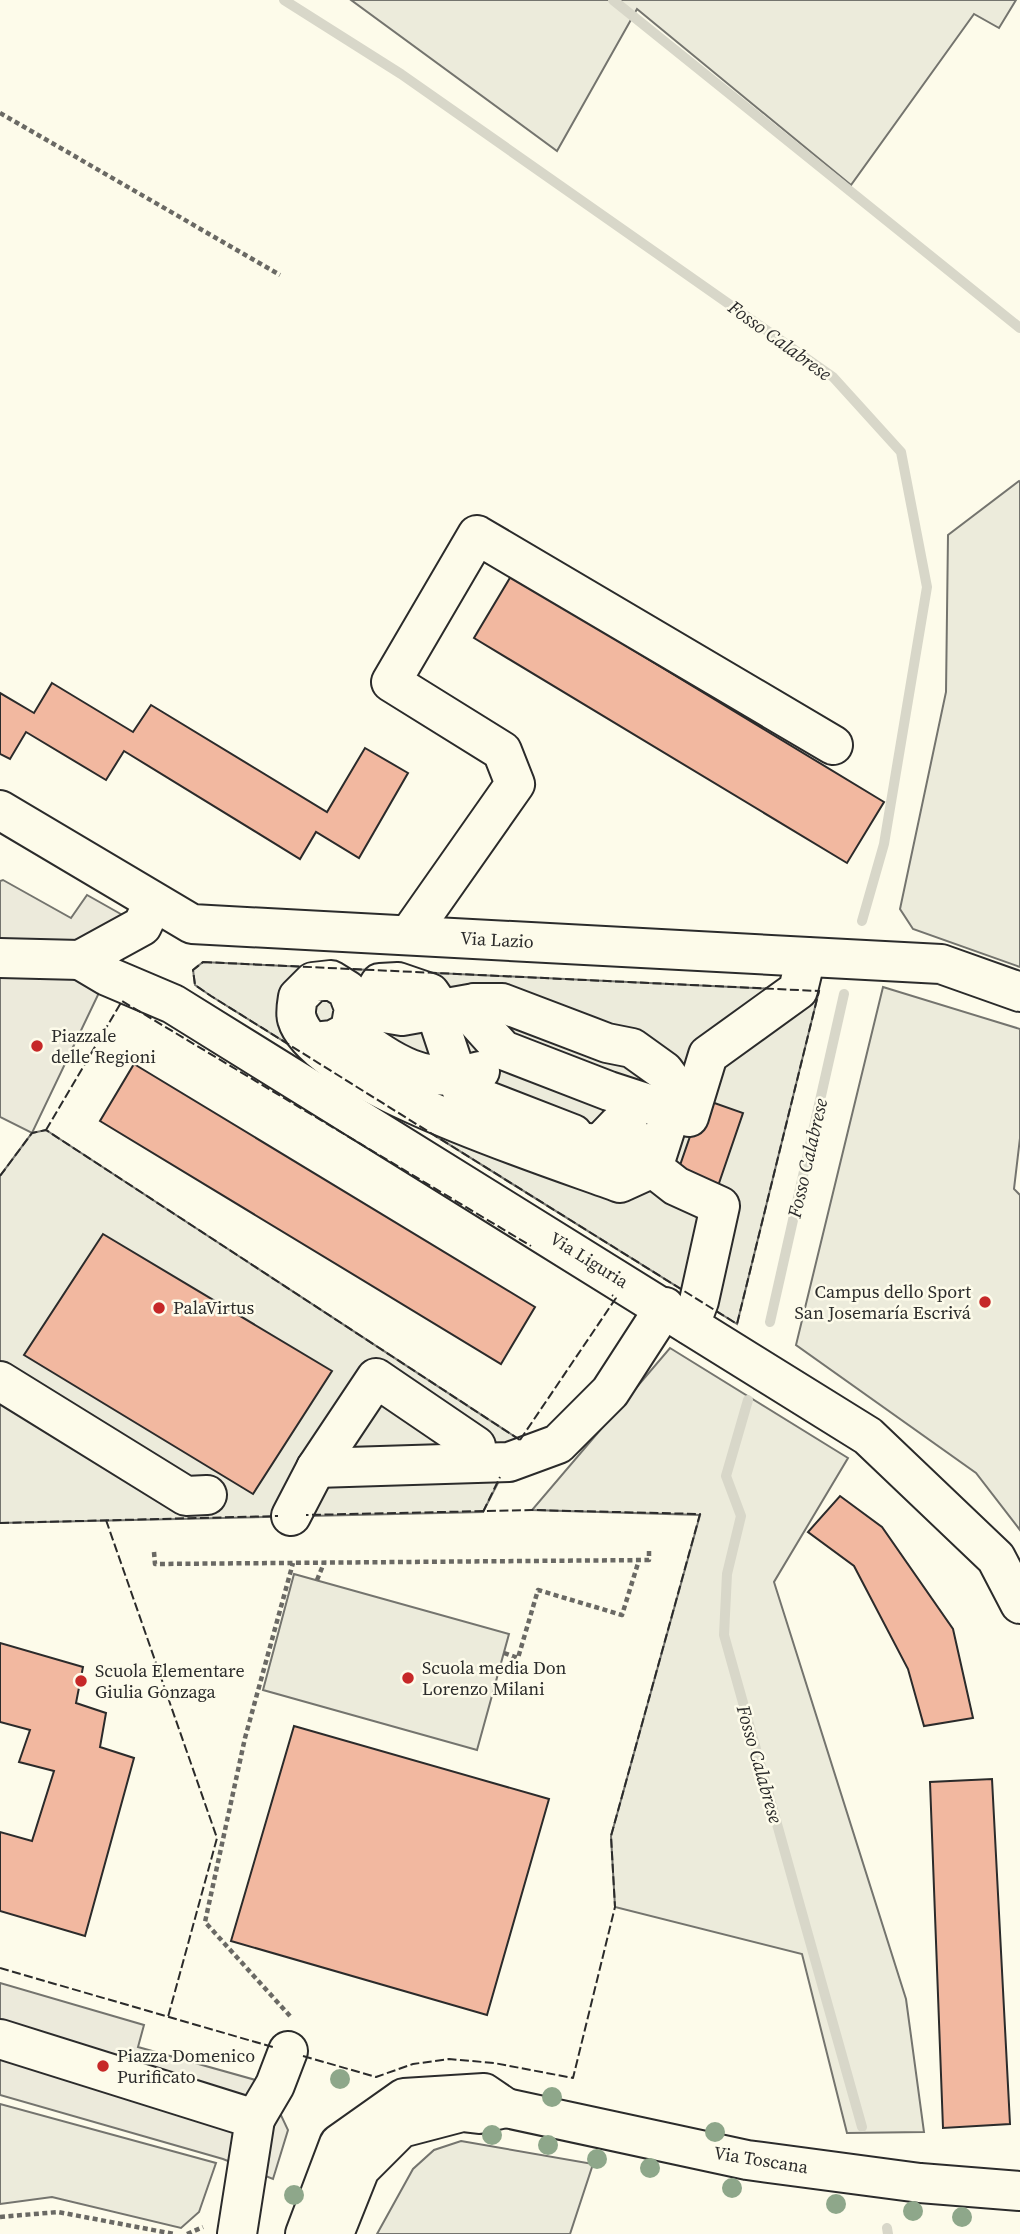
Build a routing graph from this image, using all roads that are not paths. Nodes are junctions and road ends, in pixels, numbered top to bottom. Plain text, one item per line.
1 (832, 745) dead end
2 (0, 810) edge
3 (148, 914) junction
4 (409, 935) junction
5 (806, 957) junction
6 (0, 958) edge
7 (94, 968) junction
8 (1020, 992) edge
9 (433, 1011) junction
10 (343, 1035) junction
11 (620, 1045) junction
12 (503, 1050) junction
13 (441, 1076) junction
14 (599, 1088) junction
15 (672, 1111) junction
16 (586, 1153) junction
17 (653, 1168) junction
18 (678, 1316) junction
19 (0, 1381) edge
20 (465, 1463) junction
21 (316, 1468) junction
22 (207, 1495) dead end
23 (291, 1516) dead end
24 (1020, 1605) edge
25 (0, 2039) edge
26 (288, 2051) road end
27 (506, 2108) junction
28 (255, 2119) junction
29 (1020, 2191) edge
30 (237, 2234) edge
31 (305, 2234) edge
32 (334, 2234) edge

1 - 4 street
2 - 3 street, Via Lazio
3 - 4 street, Via Lazio
3 - 7 street
4 - 5 street, Via Lazio
5 - 8 street, Via Lazio
5 - 15 street
6 - 7 street
7 - 18 street, Via Liguria
9 - 10 street
9 - 11 street
9 - 12 street
9 - 13 street
10 - 13 street
10 - 16 street
11 - 14 street
11 - 15 street
12 - 13 street
12 - 14 street
13 - 16 street
14 - 15 street
14 - 16 street
15 - 17 street
16 - 17 street
17 - 18 street
18 - 20 street
18 - 24 street, Via Liguria
19 - 22 street
20 - 21 street
20 - 21 street
21 - 23 street
25 - 28 street
26 - 28 street
27 - 29 street, Via Toscana
27 - 31 street, Via Toscana
27 - 32 street, Via Toscana
28 - 30 street

